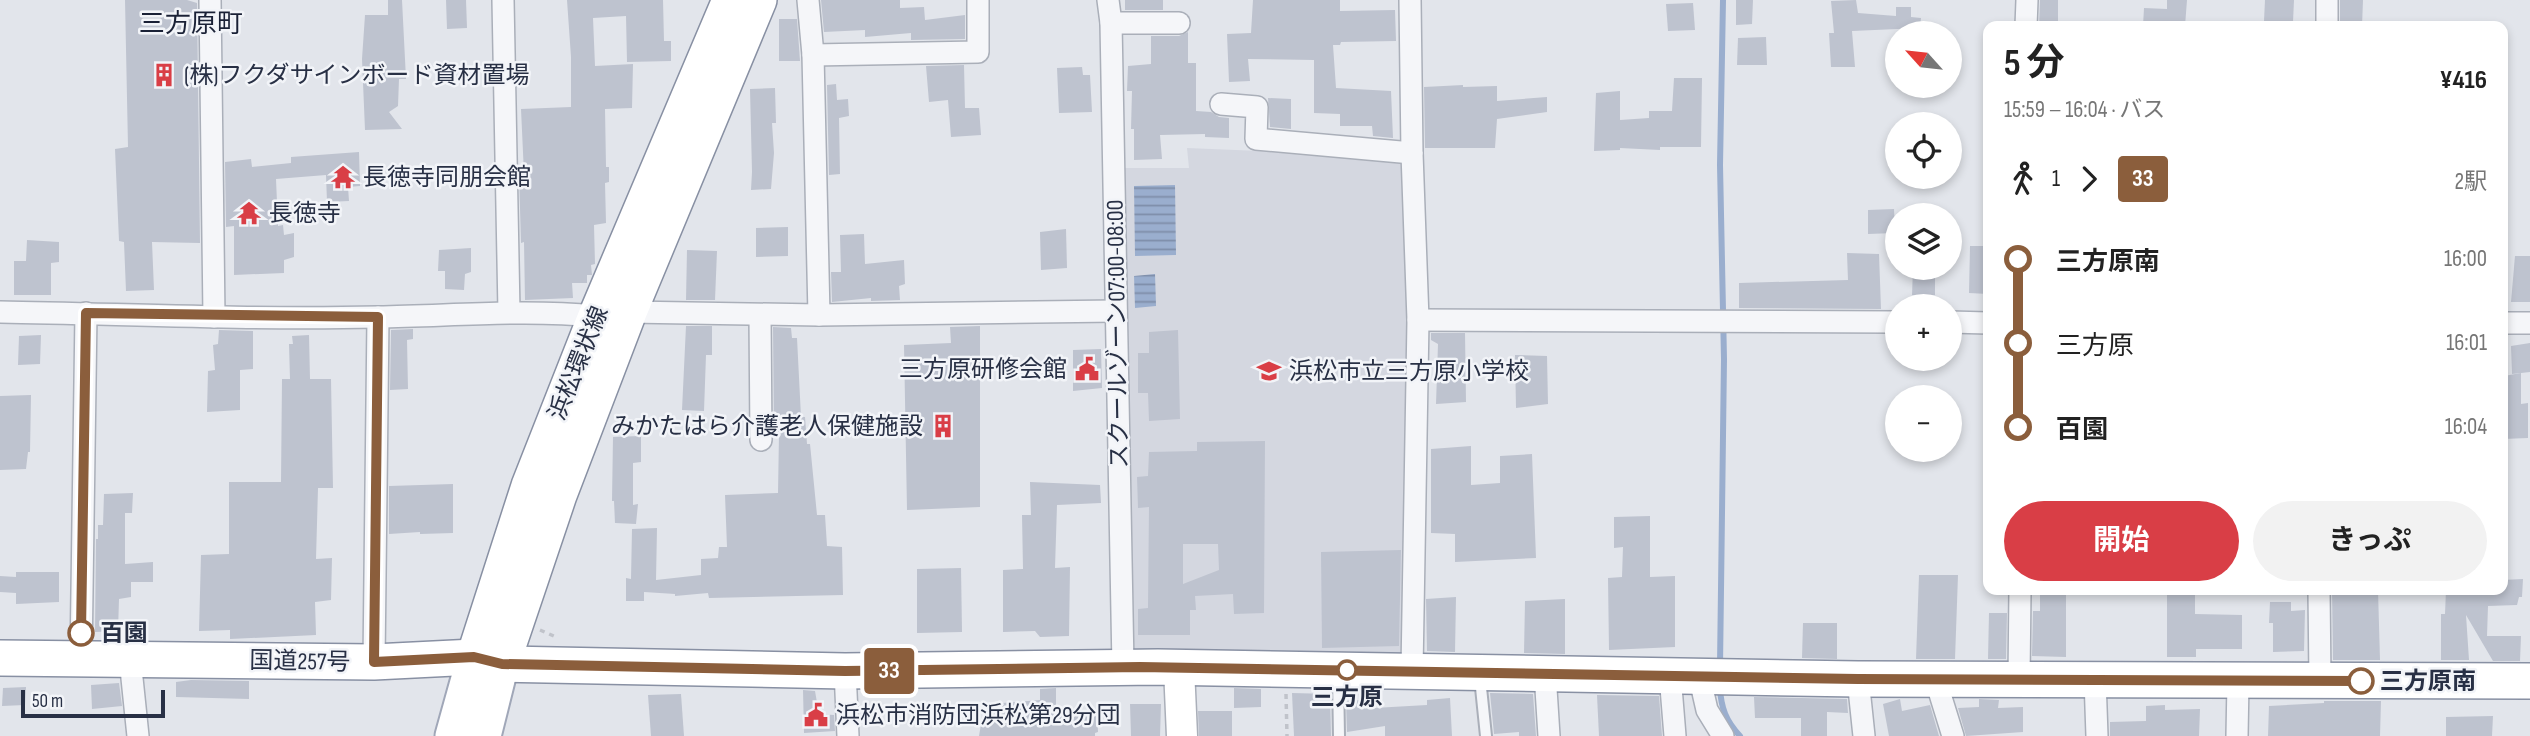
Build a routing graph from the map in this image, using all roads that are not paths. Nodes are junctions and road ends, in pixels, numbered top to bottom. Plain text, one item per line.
1 (210, 0) edge
2 (503, 0) edge
3 (730, 0) edge
4 (759, 0) edge
5 (808, 0) edge
6 (978, 0) edge
7 (1108, 0) edge
8 (1410, 0) edge
9 (2027, 0) edge
10 (2327, 0) edge
11 (2026, 21) edge
12 (2327, 21) edge
13 (1111, 23) junction
14 (1179, 23) dead end
15 (813, 55) junction
16 (1221, 104) dead end
17 (1412, 153) junction
18 (1116, 311) junction
19 (0, 312) edge
20 (509, 312) junction
21 (86, 313) junction
22 (613, 314) junction
23 (760, 315) junction
24 (819, 315) junction
25 (214, 317) junction
26 (378, 317) junction
27 (1418, 320) junction
28 (1885, 322) edge
29 (1962, 323) edge
30 (1983, 323) edge
31 (2508, 323) edge
32 (2530, 323) edge
33 (761, 440) dead end
34 (2020, 595) edge
35 (2319, 595) edge
36 (0, 658) edge
37 (130, 659) junction
38 (81, 660) junction
39 (488, 661) junction
40 (374, 662) junction
41 (1123, 667) junction
42 (1179, 668) junction
43 (1338, 670) junction
44 (1412, 670) junction
45 (845, 671) junction
46 (1479, 671) junction
47 (1545, 673) junction
48 (1704, 675) junction
49 (1935, 678) junction
50 (2019, 678) junction
51 (1858, 679) junction
52 (2095, 679) junction
53 (2238, 681) junction
54 (2320, 681) junction
55 (2530, 681) edge
56 (138, 736) edge
57 (452, 736) edge
58 (484, 736) edge
59 (848, 736) edge
60 (1182, 736) edge
61 (1339, 736) edge
62 (1486, 736) edge
63 (1549, 736) edge
64 (1675, 736) edge
65 (1723, 736) edge
66 (1864, 736) edge
67 (1953, 736) edge
68 (2097, 736) edge
69 (2238, 736) edge

1 - 25 street
2 - 20 street
3 - 22 highway, 浜松環状線
4 - 22 highway, 浜松環状線
5 - 15 street
6 - 15 street
7 - 13 street, スクールゾーン07:00-08:00
8 - 17 street
9 - 11 street
10 - 12 street
13 - 14 street
13 - 18 street, スクールゾーン07:00-08:00
15 - 24 street
16 - 17 street
17 - 27 street
18 - 24 street
18 - 41 street, スクールゾーン07:00-08:00
19 - 21 street
20 - 22 street
20 - 26 street
21 - 25 street
21 - 38 street
22 - 23 street
22 - 39 highway, 浜松環状線
23 - 24 street
23 - 33 street
25 - 26 street
26 - 40 street
27 - 28 street
27 - 44 street
29 - 30 street
31 - 32 street
34 - 50 street
35 - 54 street
36 - 38 highway, 国道257号
37 - 38 highway, 国道257号
37 - 40 highway, 国道257号
37 - 56 street
39 - 40 highway, 国道257号
39 - 45 highway, 国道257号
39 - 57 main road, 浜松環状線
39 - 58 main road, 浜松環状線
41 - 42 highway, 国道257号
41 - 45 highway, 国道257号
42 - 43 highway, 国道257号
42 - 60 main road
43 - 44 highway, 国道257号
43 - 61 lane
44 - 46 highway, 国道257号
45 - 59 street
46 - 47 highway, 国道257号
46 - 62 lane
47 - 48 highway, 国道257号
47 - 63 street
48 - 51 highway, 国道257号
48 - 64 street
48 - 65 street
49 - 50 highway, 国道257号
49 - 51 highway, 国道257号
49 - 67 street
50 - 52 highway, 国道257号
51 - 66 street
52 - 53 highway, 国道257号
52 - 68 street
53 - 54 highway, 国道257号
53 - 69 street
54 - 55 highway, 国道257号

